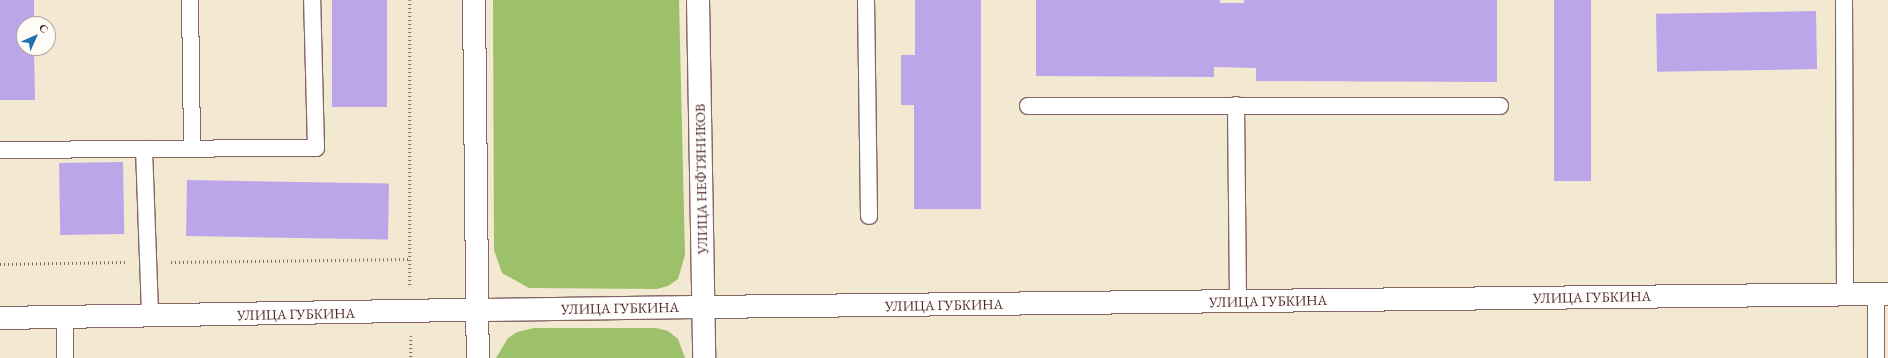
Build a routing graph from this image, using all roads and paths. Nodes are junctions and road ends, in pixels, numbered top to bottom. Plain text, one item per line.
1 (190, 0) edge
2 (312, 0) edge
3 (410, 0) edge
4 (474, 0) edge
5 (698, 0) edge
6 (866, 0) edge
7 (1844, 0) edge
8 (1236, 105) junction
9 (1028, 106) dead end
10 (1500, 106) dead end
11 (192, 148) junction
12 (144, 149) junction
13 (0, 150) edge
14 (869, 216) dead end
15 (410, 259) junction
16 (146, 262) junction
17 (0, 264) edge
18 (1845, 294) junction
19 (1882, 294) edge
20 (1238, 302) junction
21 (702, 307) junction
22 (478, 310) junction
23 (410, 312) junction
24 (150, 316) junction
25 (0, 318) edge
26 (65, 318) junction
27 (65, 358) edge
28 (411, 358) edge
29 (478, 358) edge
30 (704, 358) edge
31 (1876, 358) edge

1 - 11 lane
2 - 11 lane
3 - 15 path
4 - 22 street
5 - 21 street, УЛИЦА НЕФТЯНИКОВ
6 - 14 lane
7 - 18 lane
8 - 9 lane
8 - 10 lane
8 - 20 lane
11 - 12 lane
12 - 13 lane
12 - 16 lane
15 - 16 path
15 - 23 path
16 - 17 path
16 - 24 lane
18 - 19 street, УЛИЦА ГУБКИНА
18 - 20 street, УЛИЦА ГУБКИНА
19 - 31 lane
20 - 21 street, УЛИЦА ГУБКИНА
21 - 22 street, УЛИЦА ГУБКИНА
21 - 30 street, УЛИЦА НЕФТЯНИКОВ
22 - 23 street, УЛИЦА ГУБКИНА
22 - 29 street
23 - 24 street, УЛИЦА ГУБКИНА
23 - 28 path
24 - 26 street, УЛИЦА ГУБКИНА
25 - 26 street, УЛИЦА ГУБКИНА
26 - 27 lane

